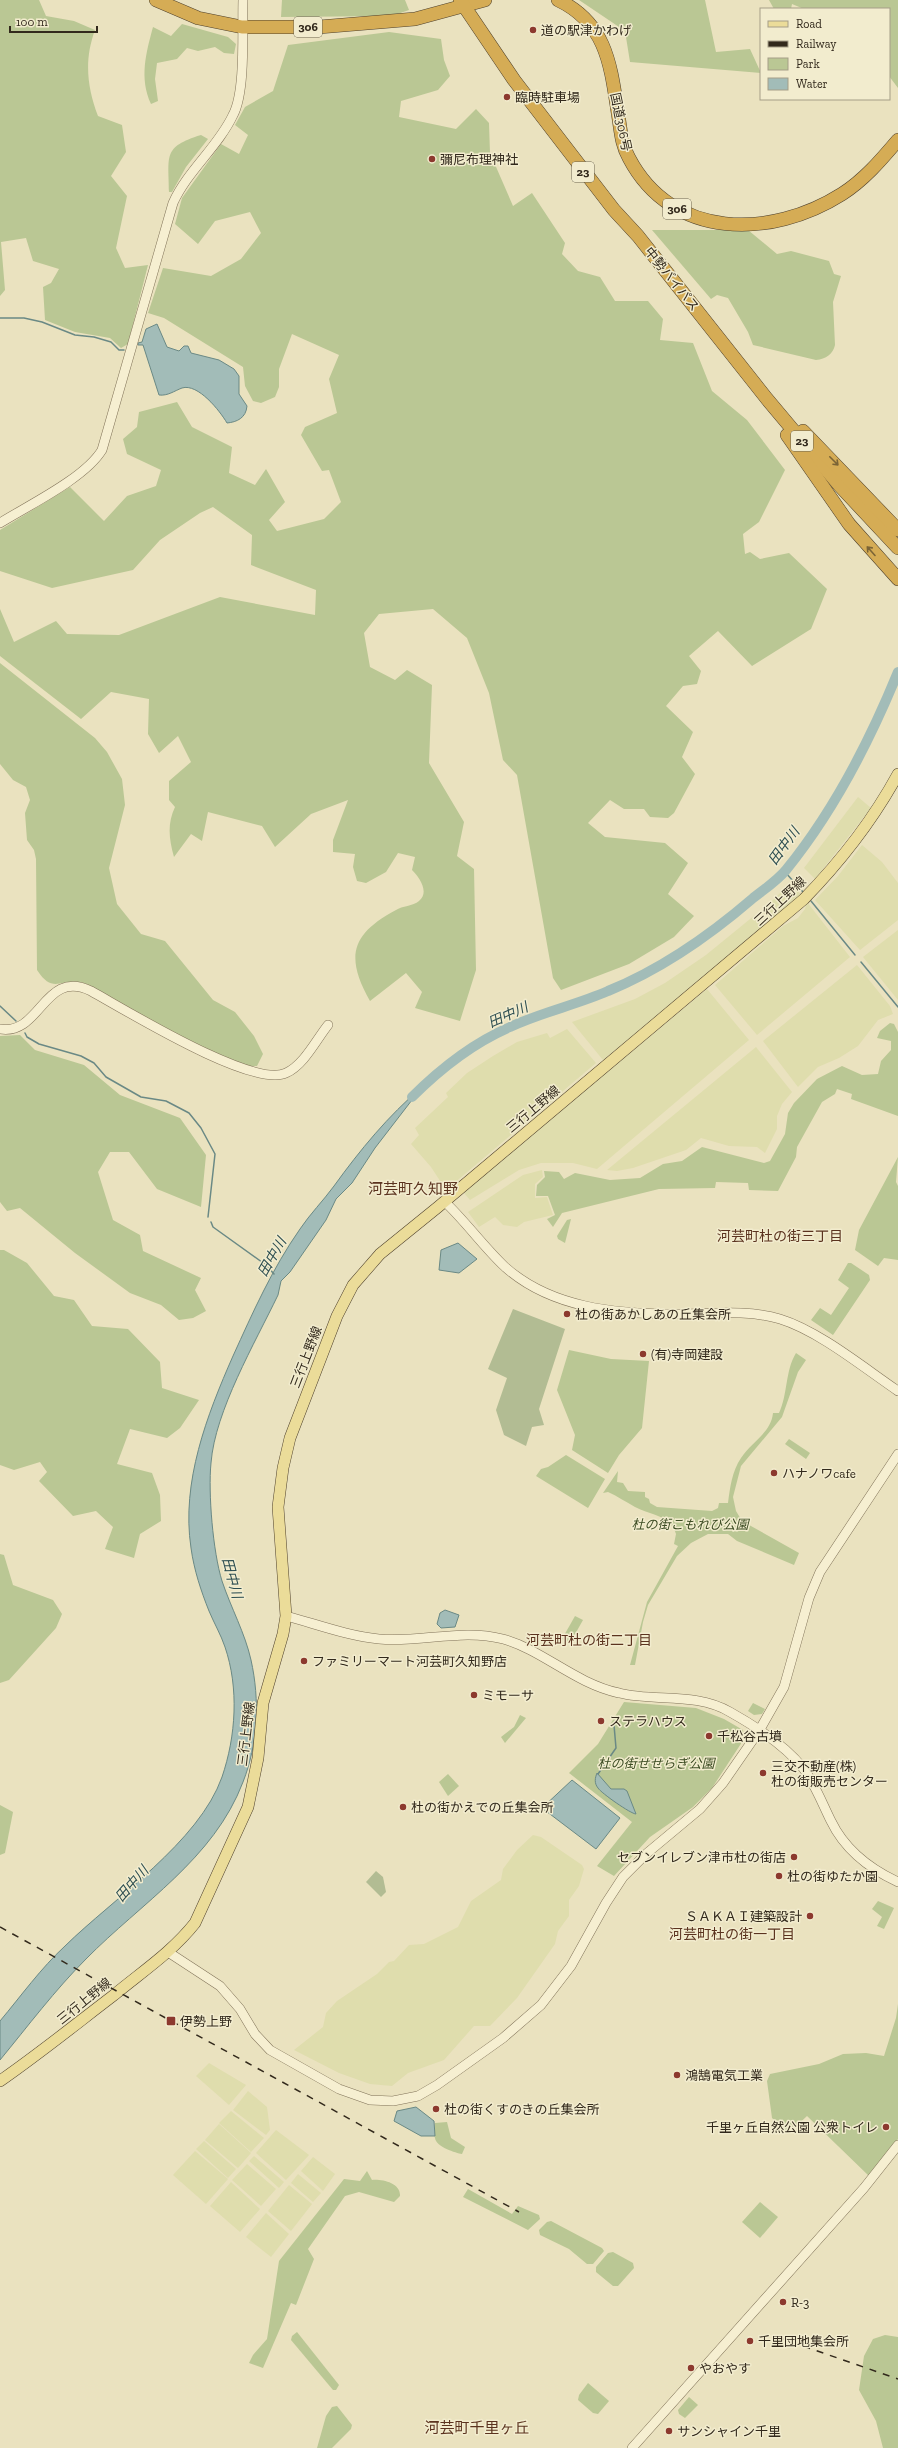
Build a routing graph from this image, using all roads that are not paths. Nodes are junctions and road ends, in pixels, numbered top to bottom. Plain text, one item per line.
1 (156, 0) edge
2 (243, 0) edge
3 (485, 0) edge
4 (558, 0) edge
5 (462, 3) edge
6 (242, 27) junction
7 (898, 140) edge
8 (713, 329) junction
9 (0, 523) edge
10 (898, 530) edge
11 (898, 548) edge
12 (898, 579) edge
13 (898, 774) edge
14 (328, 1025) dead end
15 (0, 1030) edge
16 (445, 1202) junction
17 (898, 1392) edge
18 (898, 1454) edge
19 (286, 1616) junction
20 (759, 1731) junction
21 (898, 1882) edge
22 (168, 1952) junction
23 (0, 2081) edge
24 (898, 2145) edge
25 (632, 2448) edge

1 - 6 highway, 306
2 - 6 street
3 - 5 highway, 306
4 - 7 highway, 国道306号 / 306
5 - 6 highway, 306
5 - 8 highway, 中勢バイパス / 23
6 - 9 street
8 -> 10 highway
8 - 11 highway, 中勢バイパス / 23
12 -> 8 highway
13 - 16 main road, 三行上野線
14 - 15 street
16 - 17 street
16 - 19 main road, 三行上野線
18 - 20 street
19 - 20 street
19 - 22 main road, 三行上野線
20 - 21 street
20 - 22 street
22 - 23 main road, 三行上野線
24 - 25 street

